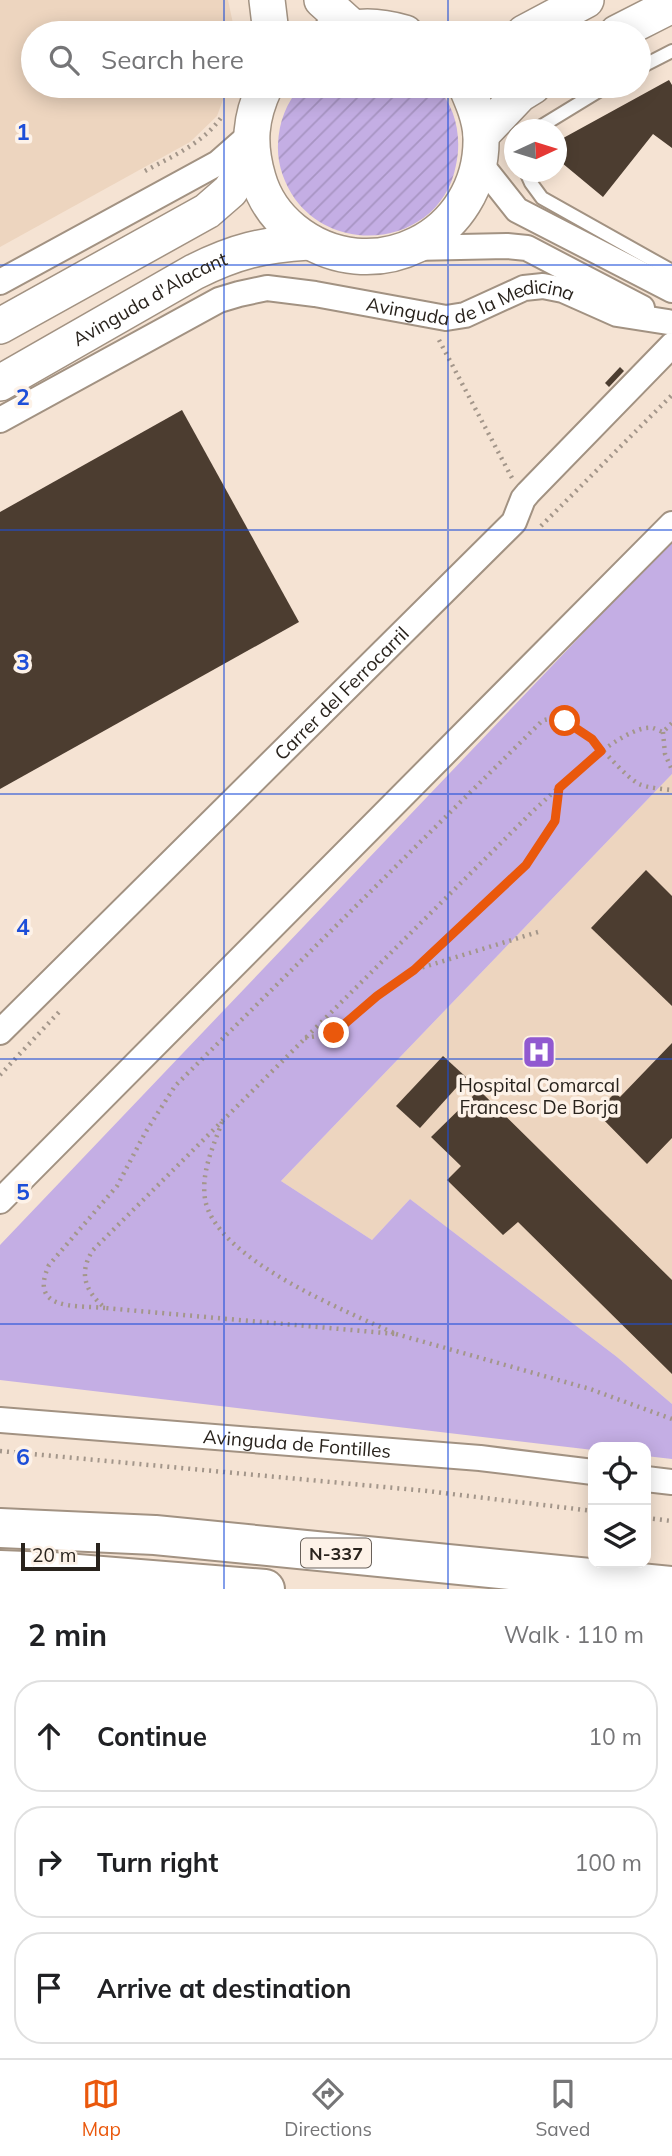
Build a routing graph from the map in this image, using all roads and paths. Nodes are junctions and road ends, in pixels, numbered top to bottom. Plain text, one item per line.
1 (267, 0) edge
2 (322, 0) edge
3 (586, 0) edge
4 (672, 5) edge
5 (270, 21) edge
6 (335, 21) edge
7 (547, 21) edge
8 (641, 21) edge
9 (672, 51) edge
10 (651, 62) edge
11 (260, 98) edge
12 (471, 98) edge
13 (517, 98) edge
14 (587, 98) edge
15 (553, 119) edge
16 (243, 135) junction
17 (480, 148) junction
18 (134, 177) dead end
19 (531, 182) edge
20 (309, 242) junction
21 (412, 248) junction
22 (672, 271) edge
23 (0, 282) edge
24 (267, 288) joint
25 (672, 290) edge
26 (0, 326) edge
27 (671, 330) edge
28 (436, 335) dead end
29 (53, 354) junction
30 (0, 383) edge
31 (29, 404) junction
32 (0, 420) edge
33 (523, 499) junction
34 (672, 524) edge
35 (672, 723) edge
36 (663, 732) junction
37 (601, 751) junction
38 (672, 770) edge
39 (559, 788) junction
40 (672, 790) edge
41 (538, 932) dead end
42 (414, 970) junction
43 (0, 1032) edge
44 (304, 1038) junction
45 (222, 1122) junction
46 (0, 1201) edge
47 (105, 1308) junction
48 (396, 1334) junction
49 (672, 1419) edge
50 (0, 1420) edge
51 (0, 1451) edge
52 (588, 1471) edge
53 (651, 1480) edge
54 (672, 1482) edge
55 (588, 1510) edge
56 (651, 1519) edge
57 (672, 1521) edge
58 (0, 1528) edge
59 (509, 1569) junction
60 (0, 1570) edge
61 (672, 1574) edge
62 (672, 1586) edge
63 (265, 1589) edge

1 - 5 main road
2 - 6 main road
3 - 7 main road
4 - 8 main road
9 - 10 lane
11 - 16 main road
12 - 17 main road
13 - 17 main road
14 - 15 lane
16 - 18 path
16 - 20 main road
16 - 23 street
16 - 26 main road
17 - 21 main road
17 - 25 street
19 - 22 lane
20 - 21 main road
20 - 29 main road, Avinguda d'Alacant
21 - 27 street, Avinguda de la Medicina
24 - 27 street, Avinguda de la Medicina
24 - 31 street, Avinguda d'Alacant
27 - 33 street, Carrer del Ferrocarril
28 - 33 path
29 - 30 main road, Avinguda d'Alacant
29 - 31 lane
31 - 32 street, Avinguda d'Alacant
33 - 43 street, Carrer del Ferrocarril
34 - 46 street
35 - 36 path
36 - 37 path
36 - 38 path
37 - 39 path
37 - 40 path
37 - 47 path
39 - 42 path
39 - 44 path
41 - 42 path
42 - 44 path
44 - 45 path
45 - 47 path
45 - 48 path
47 - 48 path
48 - 49 path
50 - 52 street, Avinguda de Fontilles
51 - 55 path
53 - 54 street
56 - 57 path
58 - 59 highway, N-337
59 - 61 highway
59 - 62 highway, N-337
60 - 63 highway

